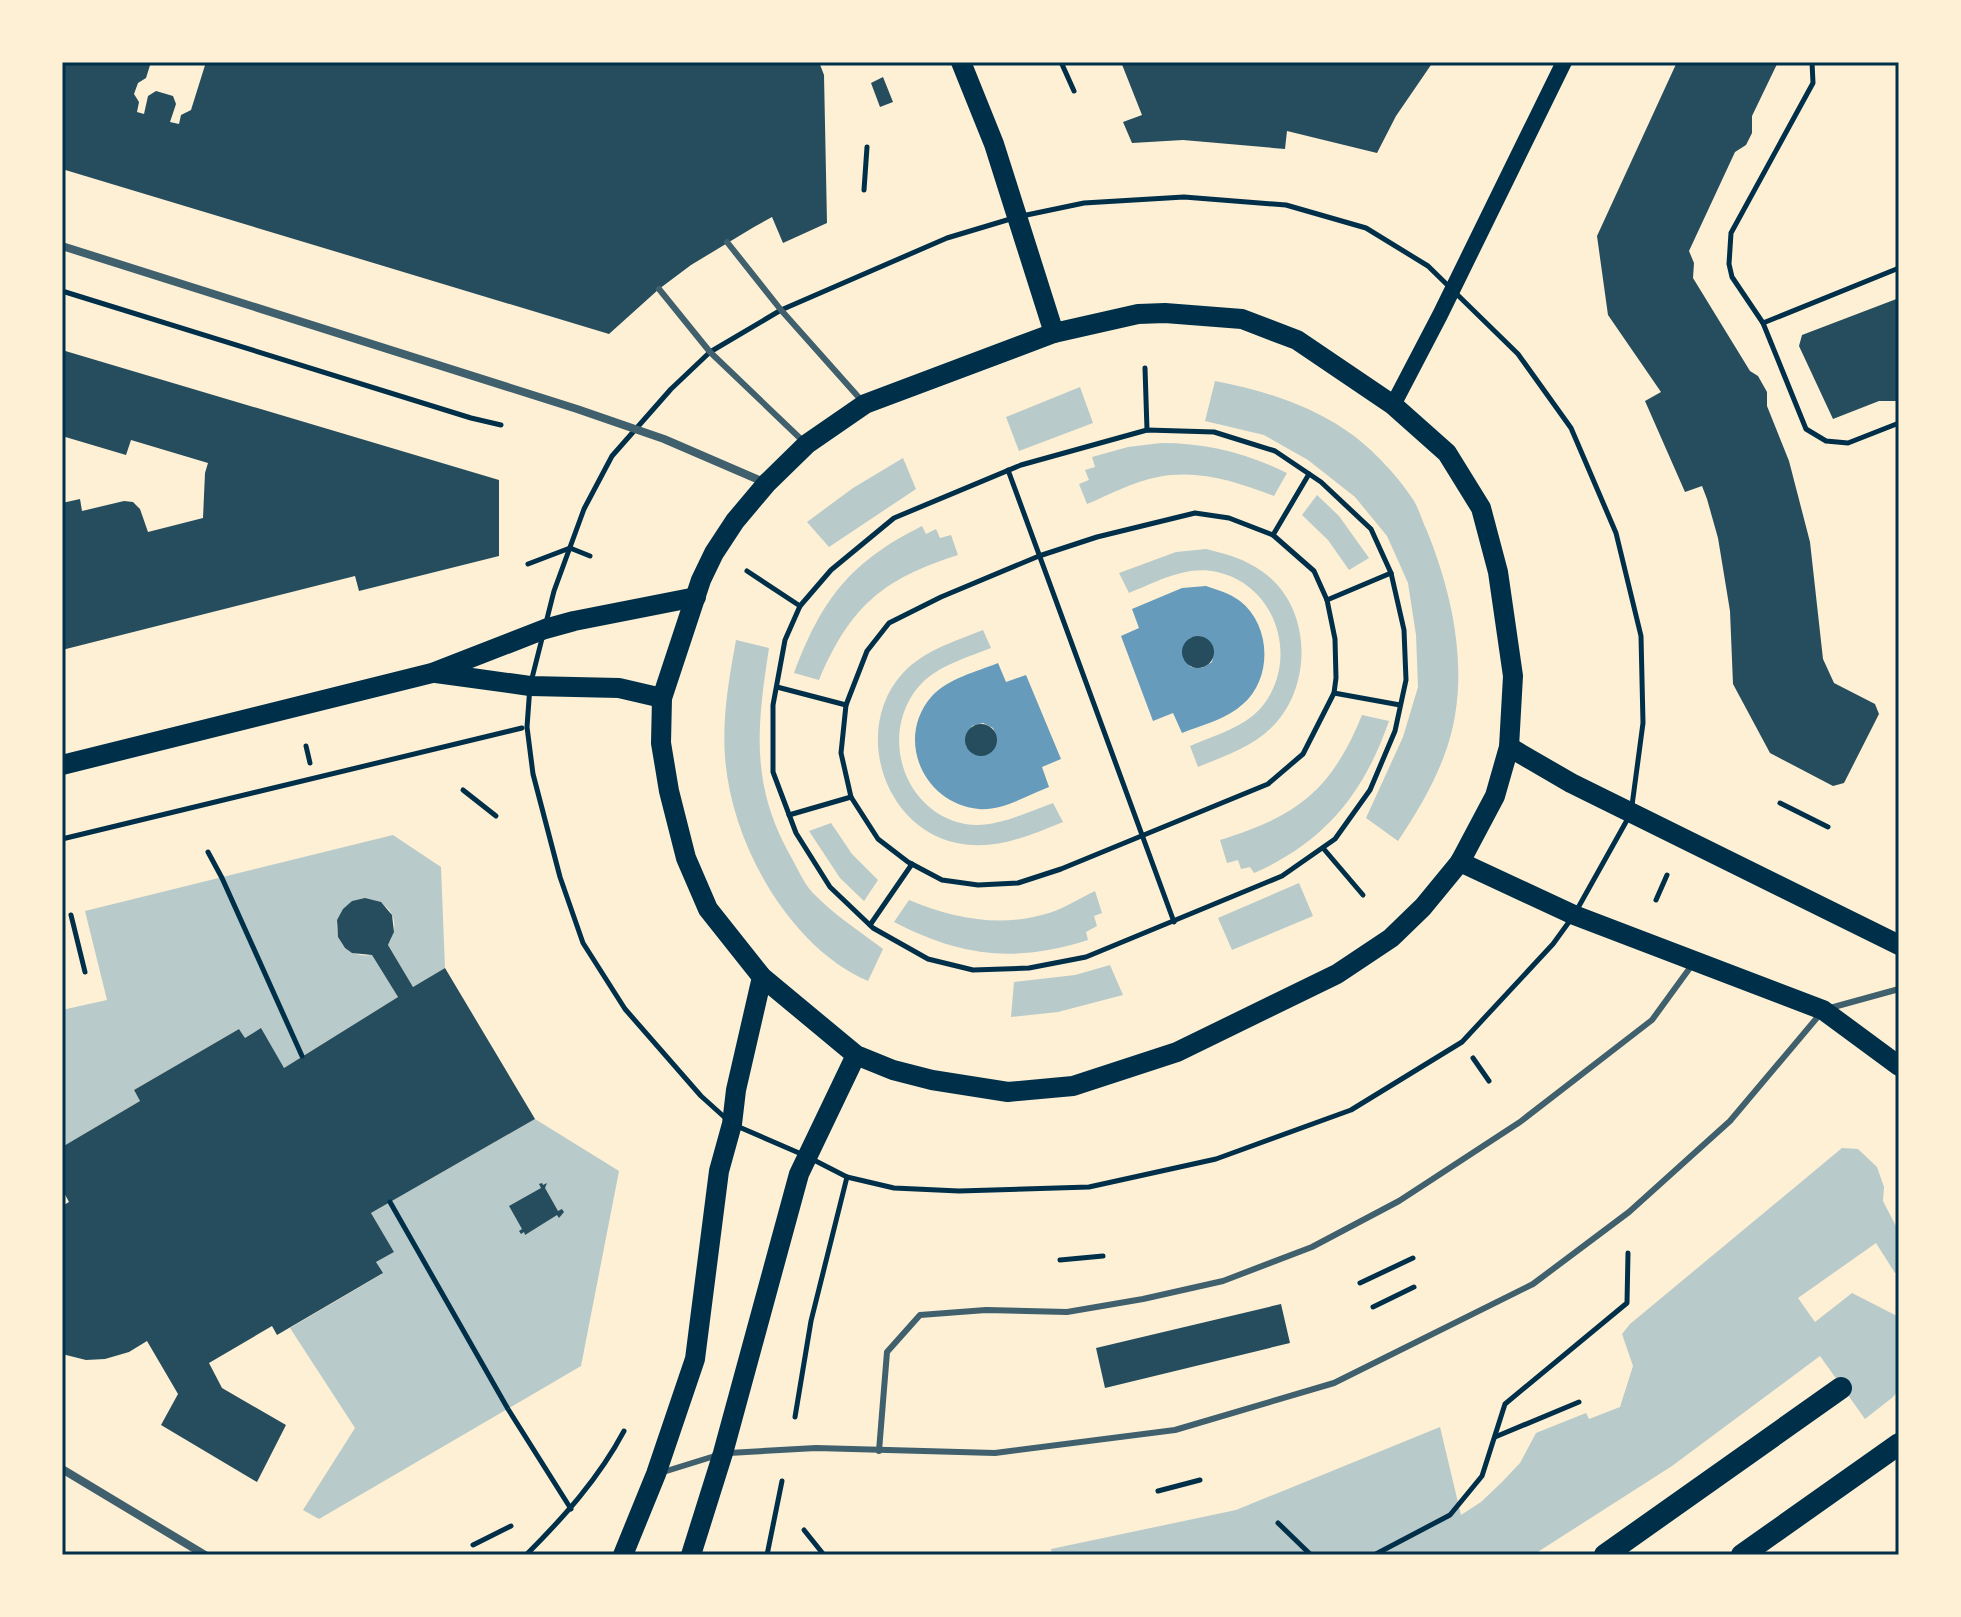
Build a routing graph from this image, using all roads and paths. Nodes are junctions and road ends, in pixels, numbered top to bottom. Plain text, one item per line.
1 (961, 62) edge
2 (1061, 62) edge
3 (1564, 62) edge
4 (1812, 62) edge
5 (1074, 91) dead end
6 (867, 147) dead end
7 (864, 190) dead end
8 (1084, 203) dead end
9 (727, 242) dead end
10 (62, 246) edge
11 (1428, 266) dead end
12 (1899, 268) edge
13 (659, 289) dead end
14 (62, 291) edge
15 (1470, 307) dead end
16 (1763, 323) junction
17 (1054, 333) junction
18 (1145, 368) dead end
19 (865, 404) junction
20 (1393, 405) junction
21 (1899, 423) edge
22 (514, 428) dead end
23 (1147, 430) junction
24 (807, 444) junction
25 (599, 452) dead end
26 (612, 456) dead end
27 (1008, 470) junction
28 (1309, 474) junction
29 (602, 476) dead end
30 (767, 483) junction
31 (1273, 535) junction
32 (570, 548) junction
33 (590, 556) dead end
34 (1039, 556) junction
35 (528, 564) dead end
36 (1391, 573) junction
37 (757, 577) dead end
38 (554, 591) dead end
39 (696, 597) junction
40 (1327, 600) junction
41 (800, 606) junction
42 (432, 673) junction
43 (777, 687) junction
44 (1334, 693) junction
45 (662, 698) junction
46 (846, 705) junction
47 (1400, 705) junction
48 (527, 727) dead end
49 (306, 746) dead end
50 (1509, 747) junction
51 (310, 763) dead end
52 (62, 765) edge
53 (533, 774) dead end
54 (463, 790) dead end
55 (851, 797) junction
56 (1780, 803) dead end
57 (1631, 813) junction
58 (789, 815) junction
59 (496, 816) dead end
60 (1828, 827) dead end
61 (1144, 835) junction
62 (62, 839) edge
63 (1323, 848) junction
64 (208, 852) dead end
65 (1460, 862) junction
66 (912, 864) junction
67 (1668, 873) dead end
68 (1363, 895) dead end
69 (1656, 900) dead end
70 (71, 915) dead end
71 (1574, 915) junction
72 (1174, 922) junction
73 (870, 925) junction
74 (1899, 945) edge
75 (1694, 962) junction
76 (85, 972) dead end
77 (762, 977) junction
78 (1899, 989) edge
79 (1823, 1010) junction
80 (856, 1055) junction
81 (302, 1056) dead end
82 (1473, 1058) dead end
83 (1899, 1066) edge
84 (1489, 1081) dead end
85 (699, 1112) dead end
86 (806, 1156) junction
87 (847, 1177) junction
88 (390, 1202) dead end
89 (1629, 1212) junction
90 (1103, 1256) dead end
91 (1413, 1258) dead end
92 (1060, 1260) dead end
93 (1360, 1283) dead end
94 (1414, 1287) dead end
95 (1373, 1307) dead end
96 (1841, 1388) dead end
97 (1579, 1402) dead end
98 (625, 1430) dead end
99 (1495, 1437) junction
100 (1899, 1444) edge
101 (789, 1451) junction
102 (879, 1451) junction
103 (723, 1453) junction
104 (62, 1469) edge
105 (656, 1474) junction
106 (1200, 1480) dead end
107 (1158, 1491) dead end
108 (571, 1509) junction
109 (1278, 1523) dead end
110 (511, 1526) dead end
111 (804, 1530) dead end
112 (473, 1545) dead end
113 (205, 1555) edge
114 (526, 1555) edge
115 (623, 1555) edge
116 (691, 1555) edge
117 (767, 1555) edge
118 (824, 1555) edge
119 (1311, 1555) edge
120 (1374, 1555) edge
121 (1605, 1555) edge
122 (1742, 1555) edge

1 - 17 main road
2 - 5 path
3 - 20 main road
4 - 16 path
6 - 7 path
8 - 11 path
9 - 19 lane
10 - 30 street
12 - 16 path
13 - 24 lane
14 - 22 path
15 - 57 path
16 - 21 path
17 - 19 main road
17 - 20 main road
18 - 23 path
19 - 24 main road
20 - 50 main road
23 - 27 path
23 - 28 path
24 - 30 main road
25 - 26 path
27 - 34 path
27 - 41 path
28 - 31 path
28 - 36 path
29 - 32 path
30 - 39 main road
31 - 34 path
31 - 40 path
32 - 33 path
32 - 35 path
32 - 38 path
34 - 46 path
34 - 61 path
36 - 40 path
36 - 47 path
37 - 41 path
39 - 42 main road
39 - 45 main road
40 - 44 path
41 - 43 path
42 - 45 main road
42 - 52 main road
43 - 46 path
43 - 58 path
44 - 47 path
44 - 61 path
45 - 77 main road
46 - 55 path
47 - 63 path
48 - 62 path
49 - 51 path
50 - 57 main road
50 - 65 main road
53 - 85 path
54 - 59 path
55 - 58 path
55 - 66 path
56 - 60 path
57 - 71 path
57 - 74 main road
58 - 73 path
61 - 66 path
61 - 72 path
63 - 68 path
63 - 72 path
64 - 81 path
65 - 71 main road
65 - 80 main road
66 - 73 path
67 - 69 path
70 - 76 path
71 - 75 main road
71 - 87 path
72 - 73 path
75 - 79 main road
75 - 102 lane
77 - 80 main road
77 - 105 main road
78 - 79 lane
79 - 83 main road
79 - 89 lane
80 - 86 main road
82 - 84 path
86 - 87 path
86 - 103 main road
87 - 101 path
88 - 108 path
89 - 99 path
89 - 102 lane
90 - 92 path
91 - 93 path
94 - 95 path
96 - 121 highway
97 - 99 path
98 - 108 path
99 - 120 path
100 - 122 highway
101 - 102 lane
101 - 103 lane
101 - 117 path
103 - 105 lane
103 - 116 main road
104 - 113 street
105 - 115 main road
106 - 107 path
108 - 114 path
109 - 119 path
110 - 112 path
111 - 118 path

